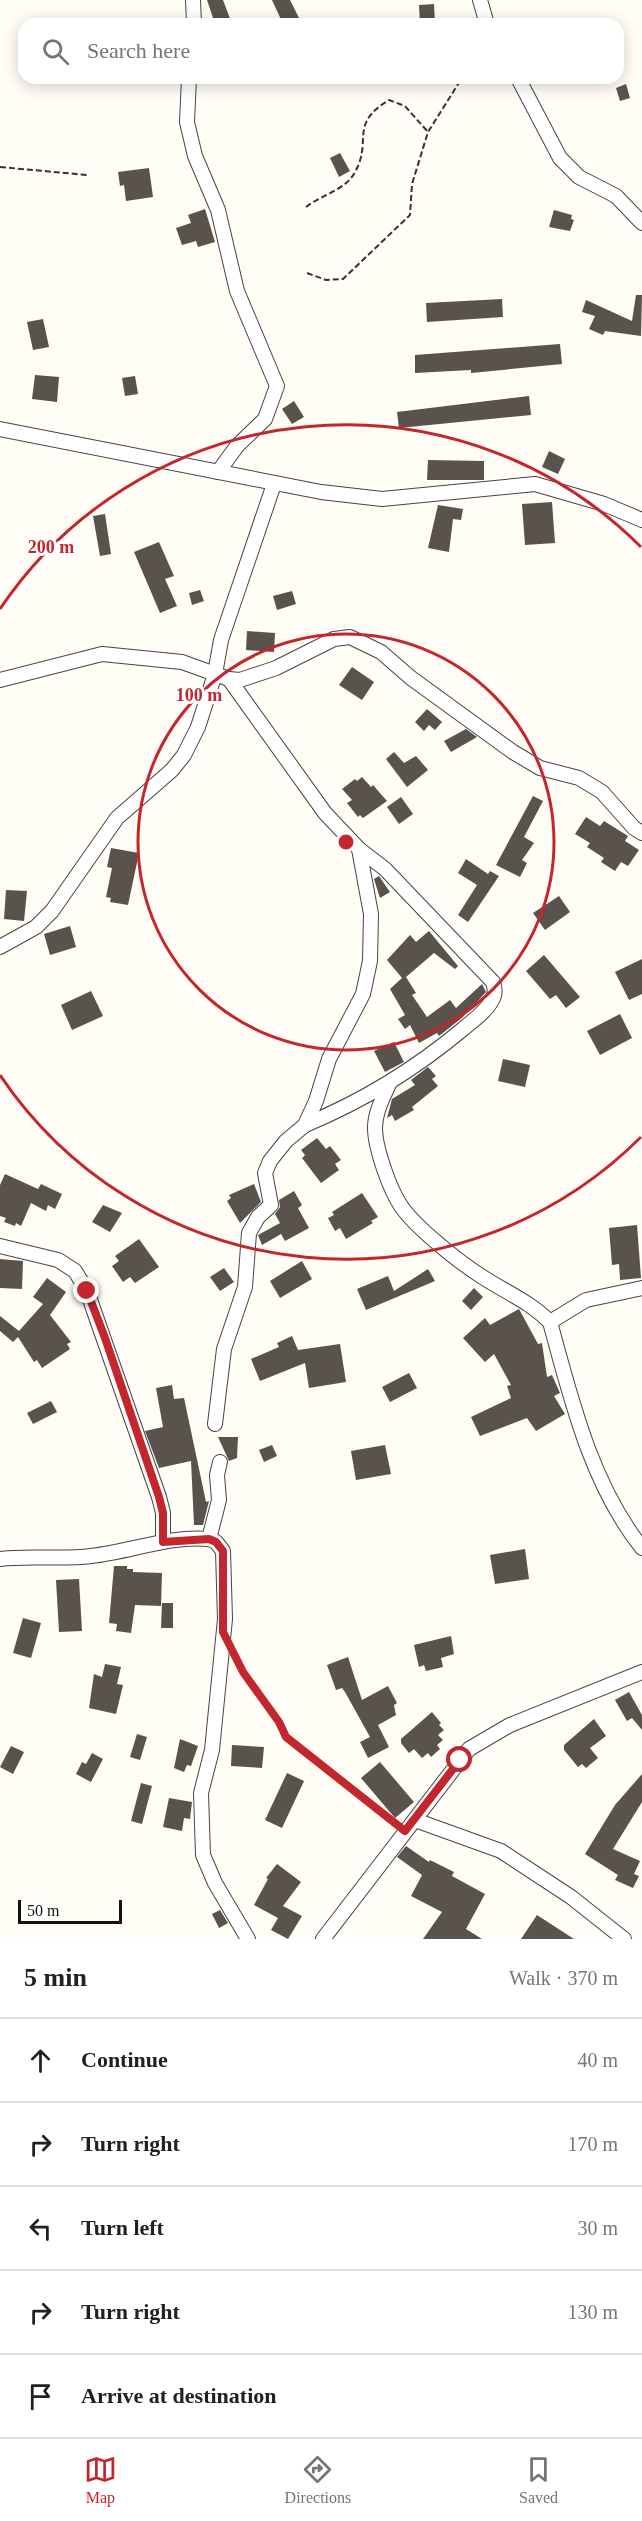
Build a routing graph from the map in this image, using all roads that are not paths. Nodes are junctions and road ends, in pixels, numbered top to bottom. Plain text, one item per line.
1 (193, 0) edge
2 (480, 0) edge
3 (194, 18) edge
4 (485, 18) edge
5 (189, 84) edge
6 (521, 84) edge
7 (642, 223) edge
8 (0, 429) edge
9 (218, 472) junction
10 (274, 484) junction
11 (642, 520) edge
12 (215, 674) junction
13 (229, 679) junction
14 (0, 680) edge
15 (642, 833) edge
16 (359, 849) junction
17 (0, 947) edge
18 (389, 1084) junction
19 (305, 1125) junction
20 (0, 1246) edge
21 (642, 1288) edge
22 (550, 1322) junction
23 (215, 1424) dead end
24 (220, 1462) dead end
25 (209, 1539) junction
26 (163, 1542) junction
27 (642, 1548) edge
28 (0, 1559) edge
29 (642, 1672) edge
30 (415, 1820) junction
31 (248, 1939) edge
32 (323, 1939) edge
33 (624, 1939) edge

1 - 3 street
2 - 4 street
5 - 9 street
6 - 7 street
8 - 9 street
9 - 10 street
10 - 11 street
10 - 12 street
12 - 13 street
12 - 14 street
12 - 17 street
13 - 15 street
13 - 16 street
16 - 18 street
16 - 19 street
18 - 19 street
18 - 22 street
19 - 23 street
20 - 26 street
21 - 22 street
22 - 27 street
24 - 25 street
25 - 26 street
25 - 31 street
26 - 28 street
29 - 30 street
30 - 32 street
30 - 33 street

